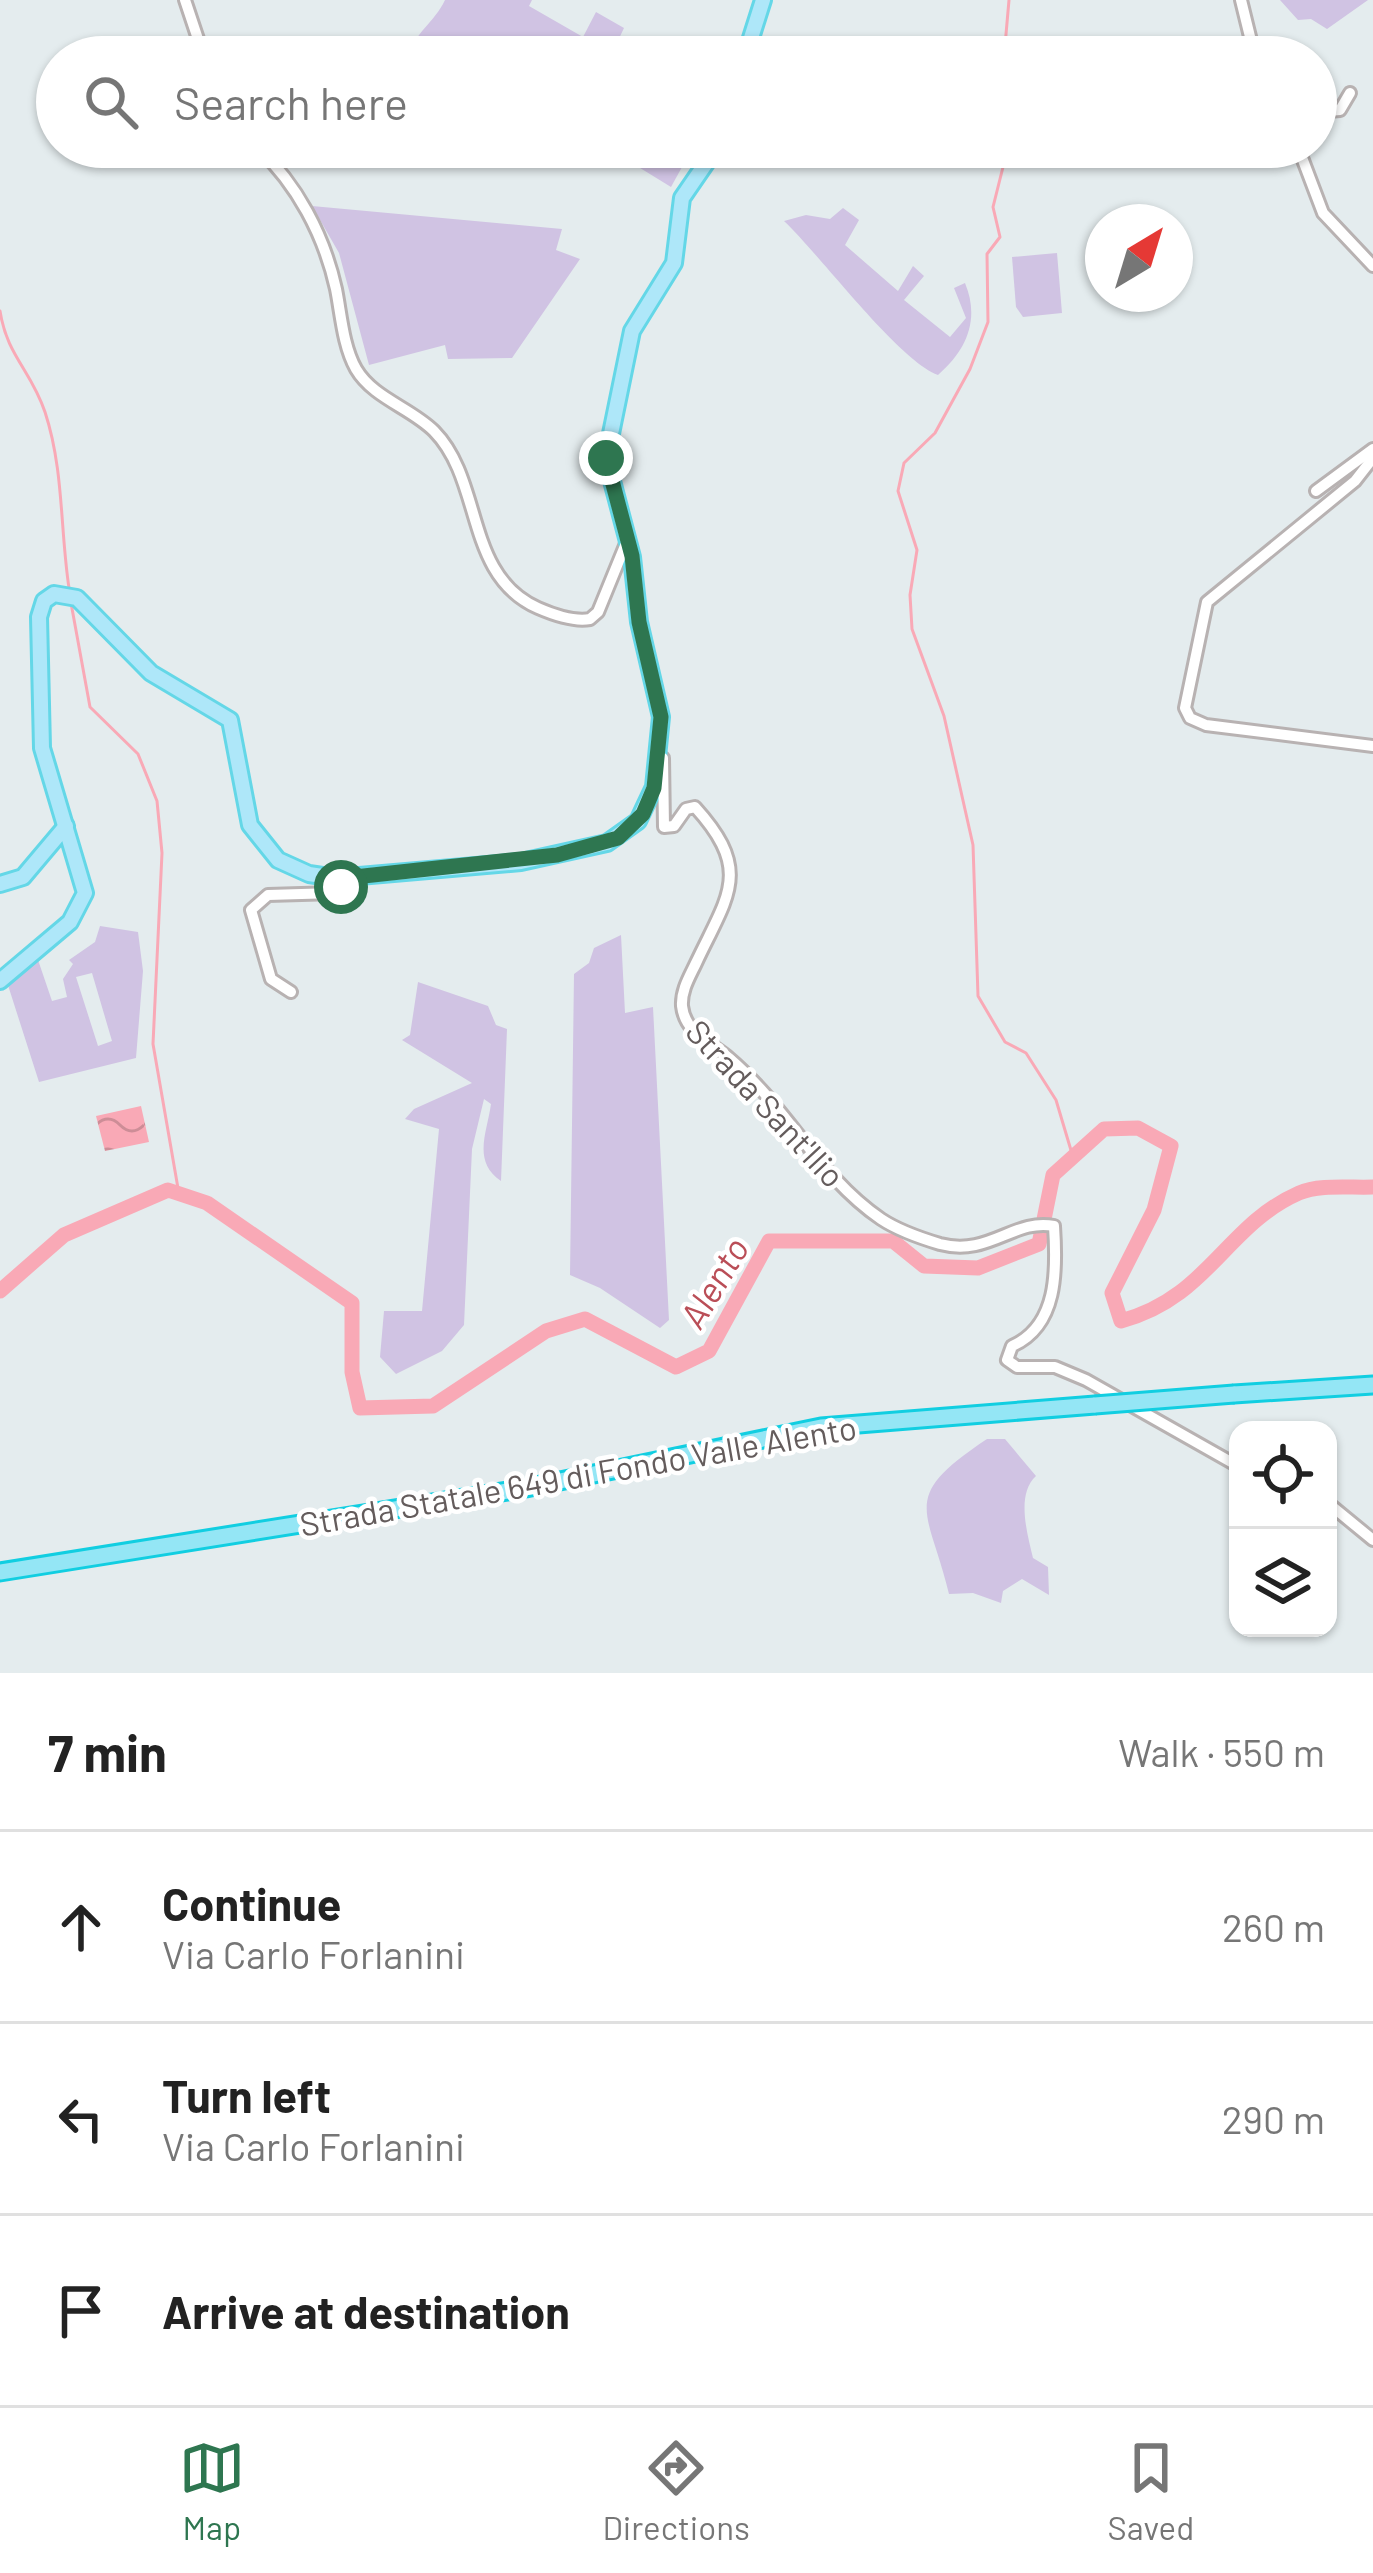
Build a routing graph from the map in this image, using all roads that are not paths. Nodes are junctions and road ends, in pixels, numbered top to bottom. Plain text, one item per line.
1 (185, 0) edge
2 (763, 0) edge
3 (1241, 0) edge
4 (196, 36) edge
5 (752, 36) edge
6 (1250, 36) edge
7 (1350, 93) dead end
8 (1337, 110) edge
9 (276, 168) edge
10 (703, 168) edge
11 (1306, 168) edge
12 (1373, 266) edge
13 (1373, 449) edge
14 (1373, 458) edge
15 (1316, 491) dead end
16 (627, 542) junction
17 (1373, 746) edge
18 (658, 750) junction
19 (66, 826) junction
20 (74, 850) junction
21 (42, 859) junction
22 (345, 878) junction
23 (0, 884) edge
24 (0, 981) edge
25 (291, 992) dead end
26 (1373, 1385) edge
27 (1229, 1461) edge
28 (1337, 1510) edge
29 (1373, 1540) edge
30 (0, 1572) edge

1 - 4 street
2 - 5 main road
3 - 6 street
7 - 8 street
9 - 16 street
10 - 16 main road
11 - 12 street
13 - 15 street
14 - 17 street
16 - 18 main road
18 - 22 main road
18 - 27 street, Strada Sant'Ilio
19 - 20 main road
19 - 21 main road
19 - 22 main road
20 - 21 main road
20 - 24 main road
21 - 23 main road
22 - 25 street
26 - 30 highway, Strada Statale 649 di Fondo Valle Alento, bridge
28 - 29 street

